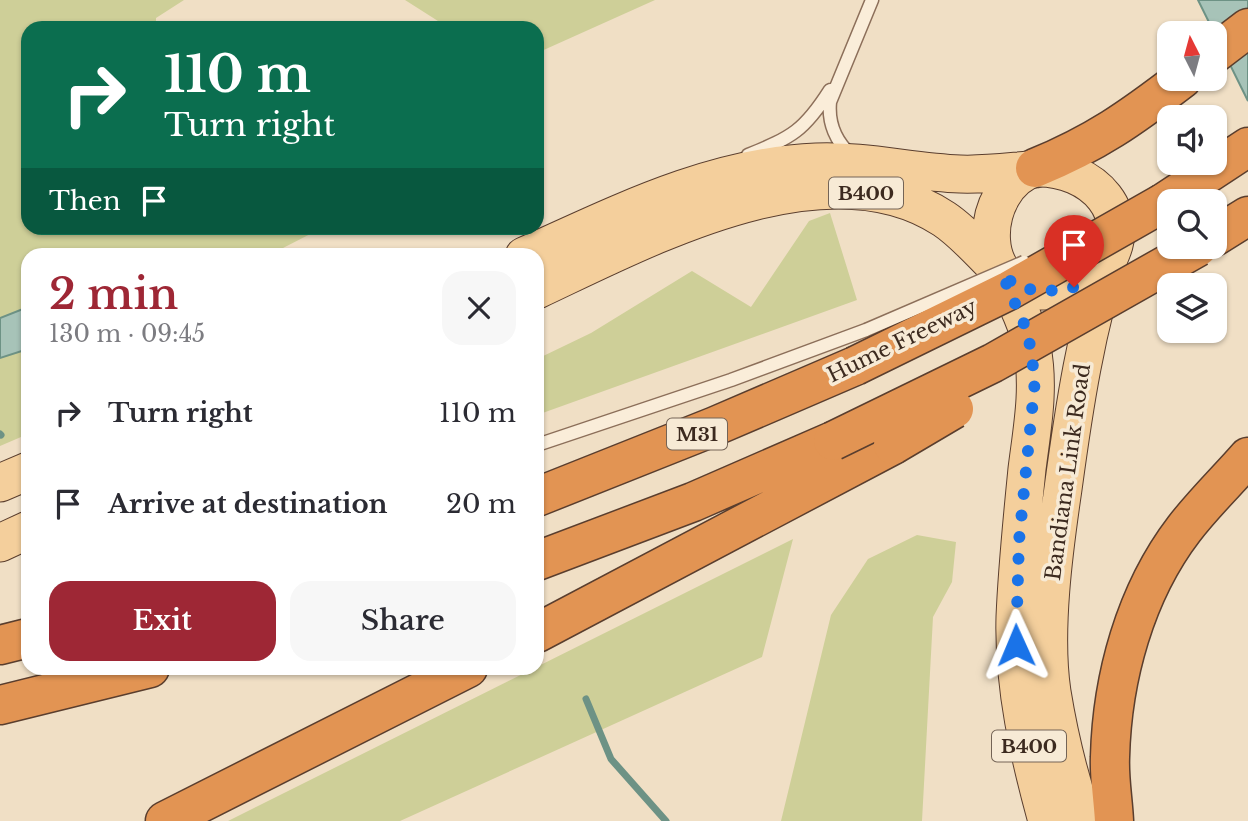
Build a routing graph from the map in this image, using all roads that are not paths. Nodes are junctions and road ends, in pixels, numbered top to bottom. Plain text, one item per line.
1 (872, 0) edge
2 (1248, 28) edge
3 (1227, 44) edge
4 (838, 78) junction
5 (1166, 91) edge
6 (1248, 147) edge
7 (864, 163) junction
8 (1032, 169) junction
9 (702, 181) junction
10 (1184, 189) edge
11 (1157, 206) edge
12 (1157, 206) edge
13 (542, 248) edge
14 (1112, 249) junction
15 (1177, 259) edge
16 (1185, 259) edge
17 (1001, 272) junction
18 (544, 287) edge
19 (544, 443) edge
20 (1248, 457) edge
21 (21, 474) edge
22 (0, 483) edge
23 (544, 494) edge
24 (21, 534) edge
25 (0, 544) edge
26 (21, 544) edge
27 (544, 558) edge
28 (544, 629) edge
29 (21, 640) edge
30 (0, 645) edge
31 (122, 675) edge
32 (454, 675) edge
33 (0, 705) edge
34 (165, 821) edge
35 (1047, 821) edge
36 (1084, 821) edge
37 (1114, 821) edge

1 - 4 lane
2 - 3 highway
4 - 7 lane
4 - 9 lane
5 - 8 highway
6 - 10 highway, Hume Freeway / M31
7 - 8 main road, B400
7 - 9 main road, B400
8 - 14 main road, B400
8 - 17 main road, B400
9 - 13 main road, B400
11 - 19 lane, bridge
12 - 23 highway, Hume Freeway / M31, bridge
14 - 17 main road, B400
14 - 36 main road, Bandiana Link Road / B400
15 - 27 highway, bridge
16 - 28 highway, bridge
17 - 18 main road, Bandiana Link Road / B400
17 - 35 main road, Bandiana Link Road / B400
20 - 37 highway
21 - 22 main road
24 - 25 main road
25 - 26 lane
29 - 30 highway
31 - 33 highway
32 - 34 highway

